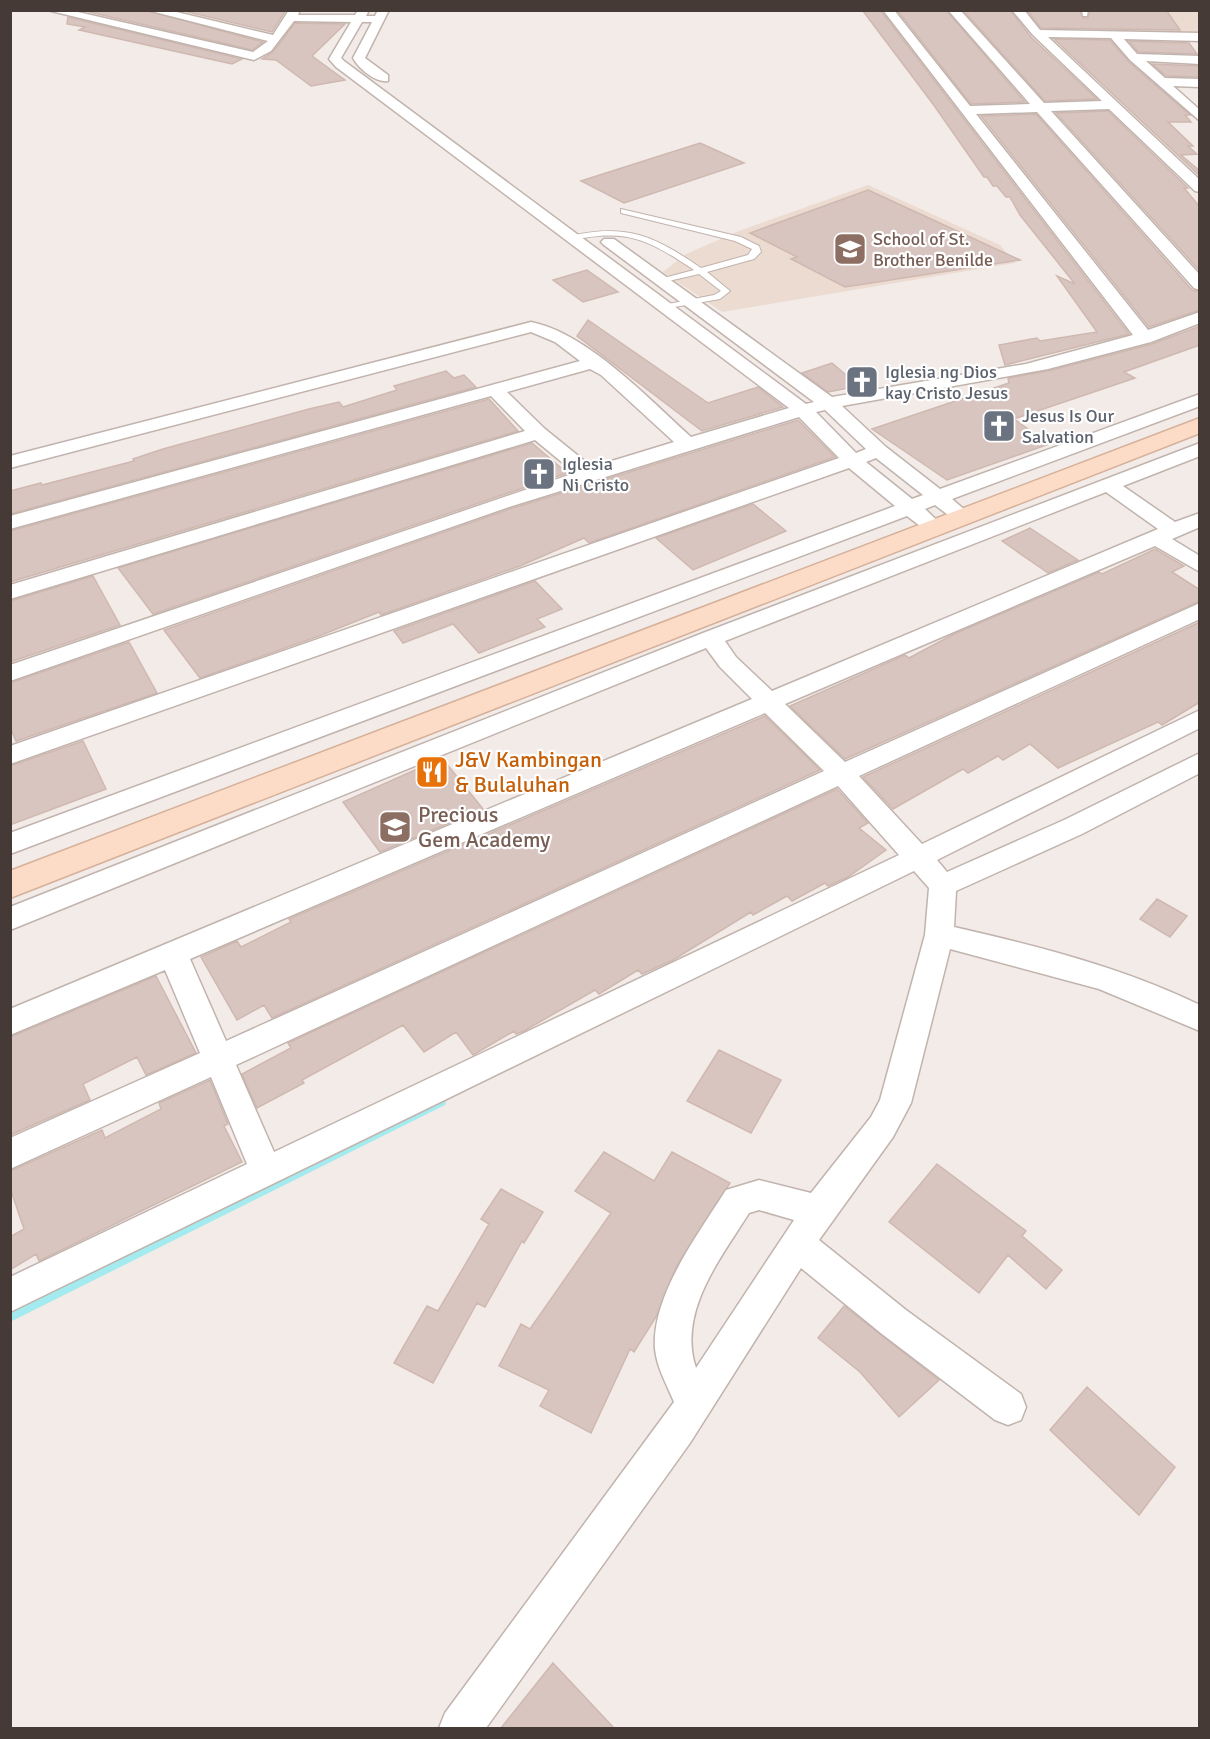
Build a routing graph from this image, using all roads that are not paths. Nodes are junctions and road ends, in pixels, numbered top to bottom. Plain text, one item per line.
1 (52, 10) edge
2 (152, 10) edge
3 (275, 10) edge
4 (888, 10) edge
5 (953, 10) edge
6 (1017, 10) edge
7 (293, 14) edge
8 (361, 15) edge
9 (381, 15) edge
10 (1037, 33) junction
11 (1114, 35) junction
12 (1200, 37) edge
13 (275, 39) junction
14 (1134, 57) junction
15 (1200, 60) edge
16 (1162, 82) junction
17 (1200, 83) edge
18 (1112, 105) junction
19 (1039, 107) junction
20 (1194, 107) edge
21 (969, 110) junction
22 (1200, 117) edge
23 (450, 124) junction
24 (430, 129) junction
25 (533, 186) dead end
26 (1200, 188) edge
27 (624, 212) dead end
28 (579, 220) dead end
29 (597, 234) junction
30 (573, 238) junction
31 (700, 271) junction
32 (663, 281) junction
33 (1200, 285) edge
34 (692, 302) junction
35 (666, 307) junction
36 (1200, 317) edge
37 (1145, 338) junction
38 (591, 363) junction
39 (493, 388) junction
40 (1200, 399) edge
41 (830, 405) junction
42 (803, 410) junction
43 (1200, 425) edge
44 (538, 433) junction
45 (688, 444) junction
46 (1200, 449) edge
47 (879, 451) junction
48 (10, 462) edge
49 (854, 462) junction
50 (590, 475) junction
51 (1109, 485) junction
52 (936, 496) junction
53 (909, 506) junction
54 (963, 517) junction
55 (1200, 519) edge
56 (10, 523) edge
57 (935, 528) junction
58 (1163, 533) junction
59 (1200, 566) edge
60 (10, 592) edge
61 (1200, 610) edge
62 (711, 638) junction
63 (10, 673) edge
64 (768, 702) junction
65 (1200, 718) edge
66 (10, 755) edge
67 (1200, 762) edge
68 (842, 774) junction
69 (10, 844) edge
70 (916, 858) junction
71 (10, 885) edge
72 (943, 885) junction
73 (10, 919) edge
74 (939, 935) junction
75 (173, 954) junction
76 (1200, 1019) edge
77 (10, 1023) edge
78 (218, 1059) junction
79 (10, 1154) edge
80 (267, 1172) junction
81 (819, 1210) junction
82 (798, 1244) junction
83 (10, 1294) edge
84 (693, 1405) junction
85 (1008, 1407) dead end
86 (460, 1728) edge

1 - 13 street
2 - 13 street
3 - 7 street
4 - 21 street
5 - 19 street
6 - 10 street
7 - 8 street
7 - 13 street
8 - 9 street
8 - 24 street
9 - 23 street
10 - 11 street
10 - 18 street
11 - 12 street
11 - 14 street
14 - 15 street
14 - 16 street
16 - 17 street
16 - 20 street
18 - 19 street
18 - 26 street
19 - 21 street
19 - 33 street
20 - 22 street
21 - 37 street
23 - 24 street
23 - 25 street
24 - 30 street
27 - 31 lane
28 - 29 street
29 - 30 lane
29 - 31 lane
29 - 32 street
30 - 35 street
31 - 32 lane
31 - 34 lane
32 - 34 street
34 - 35 lane
34 - 41 street
35 - 42 street
36 - 37 street
37 - 41 street
38 - 39 street
38 - 45 street
38 - 48 street
39 - 44 street
39 - 56 street
40 - 52 street
41 - 42 street
41 - 47 street
42 - 45 street
42 - 49 street
43 - 54 street
44 - 50 street
44 - 60 street
45 - 50 street
46 - 51 street
47 - 49 street
47 - 52 street
49 - 53 street
49 - 66 street
50 - 63 street
51 - 58 street
51 - 62 street
52 - 53 street
52 - 54 street
53 - 57 street
53 - 69 street
54 - 57 street
55 - 58 street
57 - 71 street
58 - 59 street
58 - 64 street
61 - 68 street
62 - 64 street
62 - 73 street
64 - 68 street
64 - 75 street
65 - 70 street
67 - 72 street
68 - 70 street
68 - 78 street
70 - 72 street
70 - 80 street
72 - 74 street
74 - 76 street
74 - 81 street
75 - 77 street
75 - 78 street
78 - 79 street
78 - 80 street
80 - 83 street
81 - 82 street
81 - 84 street
82 - 84 street
82 - 85 street
84 - 86 street

